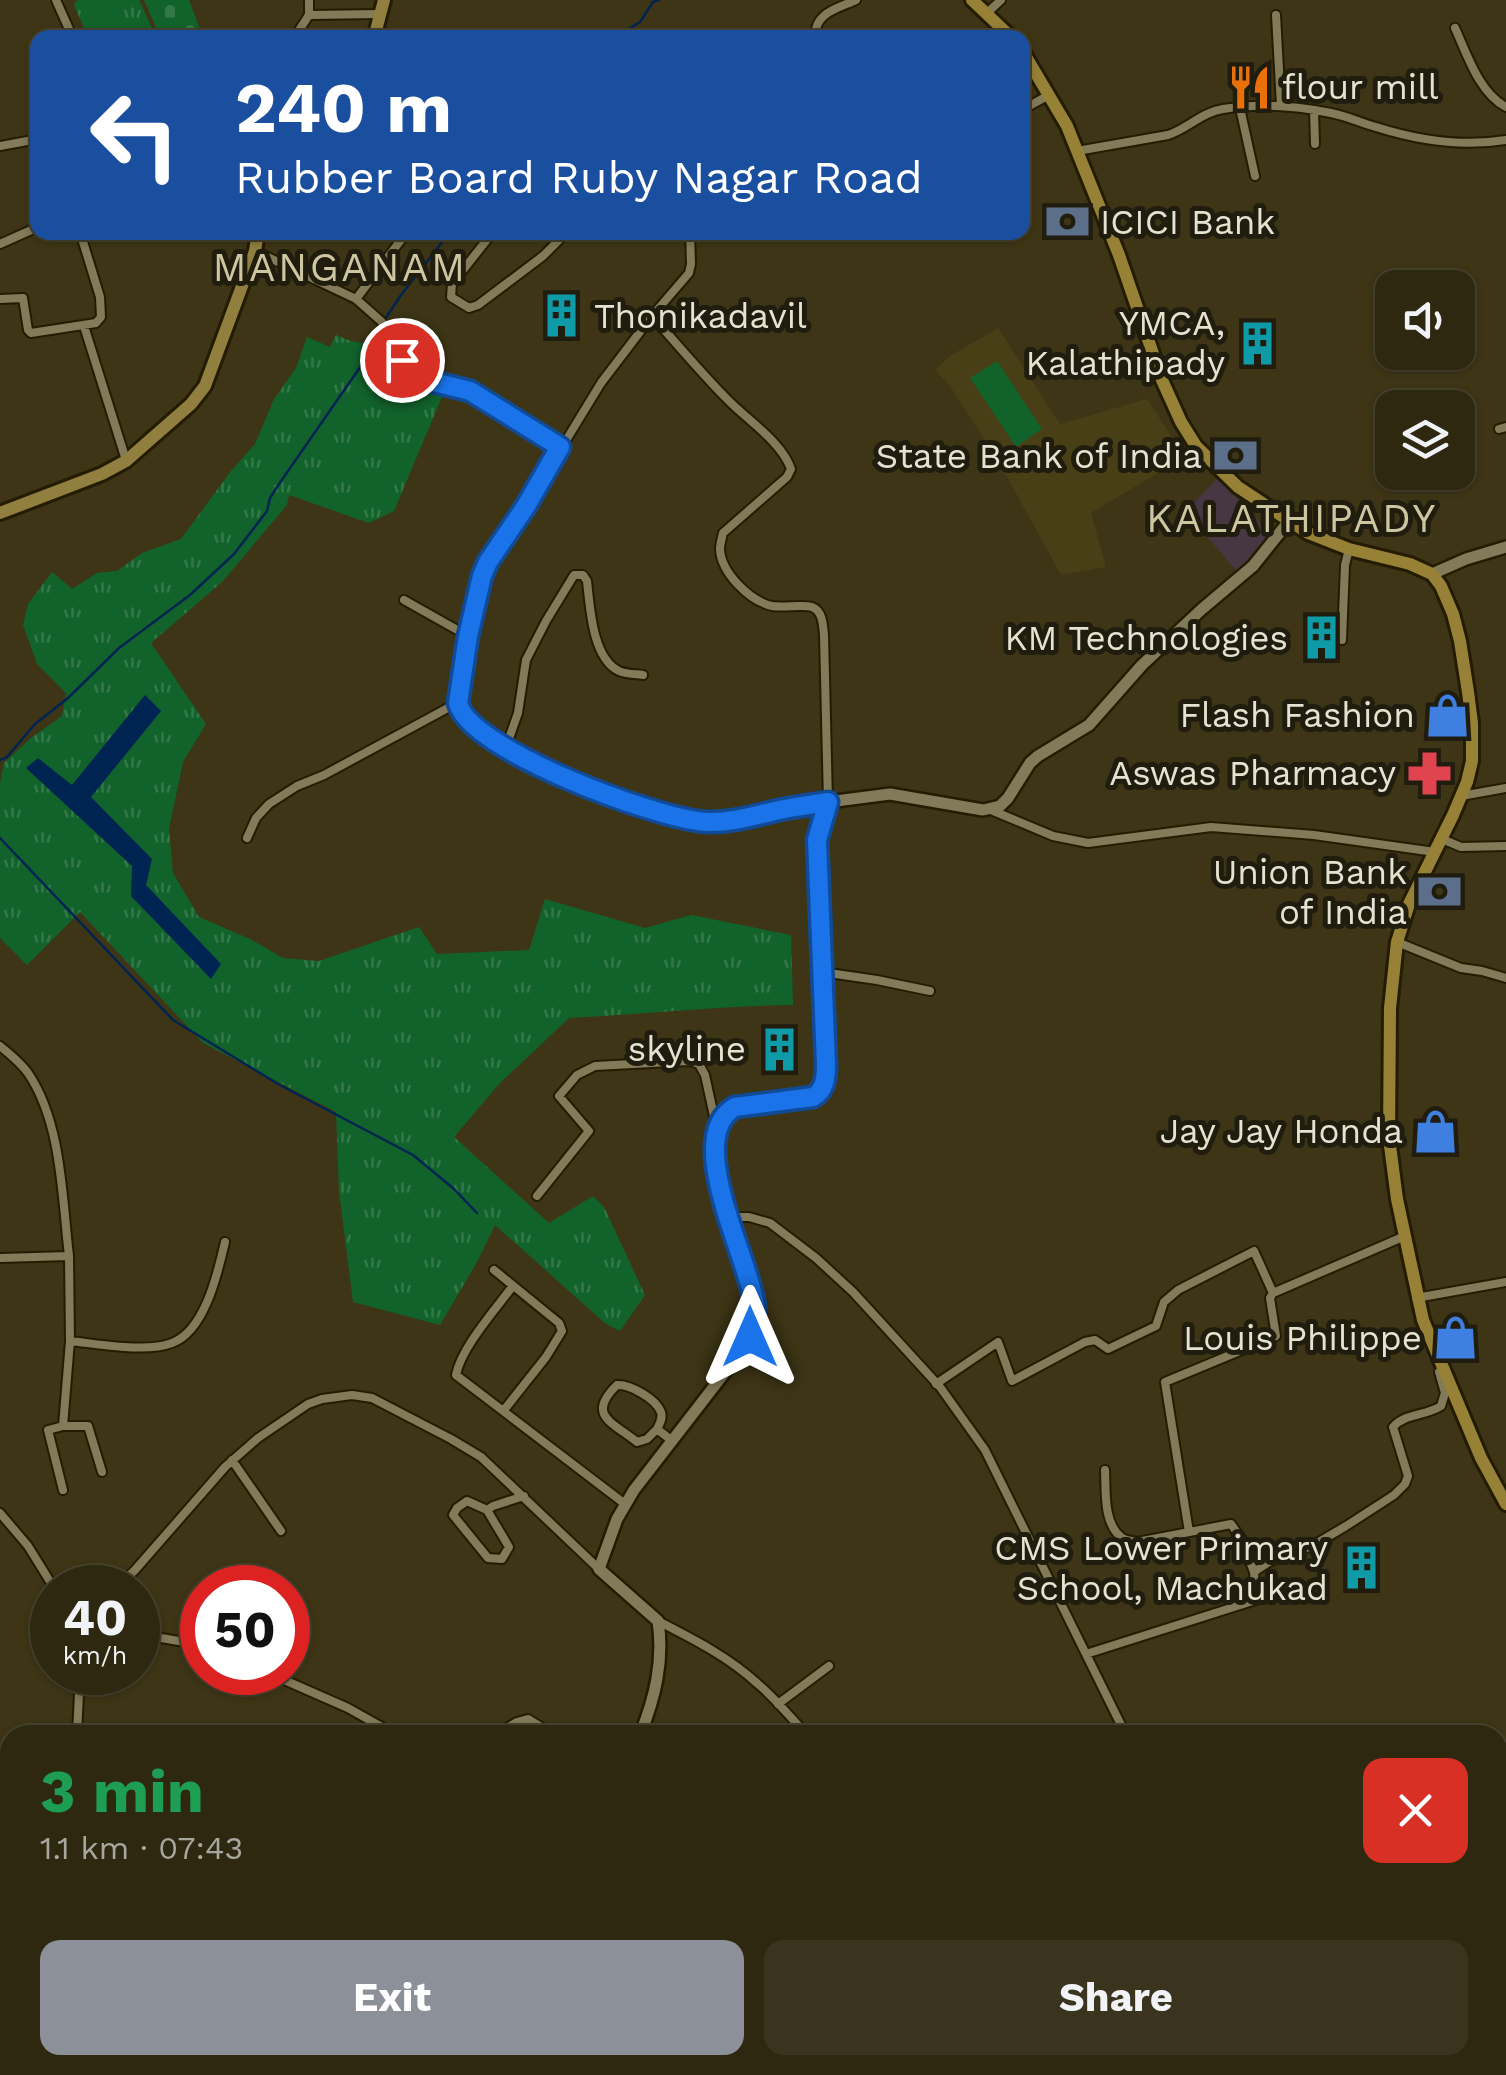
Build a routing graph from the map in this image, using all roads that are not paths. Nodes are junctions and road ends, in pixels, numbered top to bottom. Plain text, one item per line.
1 (56, 0) edge
2 (309, 0) edge
3 (384, 0) edge
4 (856, 0) edge
5 (972, 0) edge
6 (1001, 0) edge
7 (987, 13) junction
8 (379, 14) junction
9 (1276, 14) dead end
10 (309, 15) junction
11 (1454, 28) dead end
12 (69, 30) edge
13 (299, 30) edge
14 (376, 30) edge
15 (814, 30) edge
16 (1004, 30) edge
17 (1030, 63) edge
18 (1050, 95) junction
19 (1030, 106) edge
20 (1281, 106) junction
21 (1506, 107) edge
22 (1240, 108) junction
23 (1314, 110) junction
24 (30, 140) edge
25 (1506, 140) edge
26 (1315, 144) dead end
27 (0, 146) edge
28 (1077, 152) junction
29 (1254, 176) dead end
30 (30, 231) edge
31 (83, 240) edge
32 (256, 240) edge
33 (401, 240) edge
34 (487, 240) edge
35 (560, 240) edge
36 (690, 240) edge
37 (0, 244) edge
38 (254, 250) junction
39 (0, 299) edge
40 (356, 299) junction
41 (652, 316) junction
42 (84, 326) junction
43 (560, 447) junction
44 (126, 461) junction
45 (0, 513) edge
46 (1289, 521) junction
47 (1506, 546) edge
48 (1349, 549) junction
49 (1432, 574) junction
50 (404, 600) dead end
51 (468, 636) junction
52 (1342, 640) dead end
53 (643, 675) dead end
54 (458, 703) junction
55 (506, 747) junction
56 (1506, 788) edge
57 (1461, 796) junction
58 (828, 802) junction
59 (991, 810) junction
60 (247, 838) dead end
61 (1442, 839) junction
62 (1506, 846) edge
63 (1434, 852) junction
64 (1397, 942) junction
65 (822, 972) junction
66 (1506, 978) edge
67 (930, 991) dead end
68 (0, 1046) edge
69 (717, 1130) junction
70 (537, 1196) dead end
71 (729, 1216) junction
72 (1405, 1236) junction
73 (225, 1242) dead end
74 (70, 1256) junction
75 (0, 1258) edge
76 (494, 1270) dead end
77 (1506, 1282) edge
78 (512, 1286) junction
79 (1273, 1293) junction
80 (1416, 1298) junction
81 (70, 1341) junction
82 (1436, 1353) junction
83 (936, 1384) junction
84 (504, 1410) junction
85 (62, 1426) junction
86 (657, 1429) junction
87 (671, 1440) junction
88 (232, 1460) junction
89 (1106, 1470) dead end
90 (102, 1472) dead end
91 (63, 1490) dead end
92 (524, 1496) junction
93 (625, 1504) junction
94 (1506, 1504) edge
95 (487, 1510) junction
96 (0, 1513) edge
97 (281, 1531) dead end
98 (1190, 1532) junction
99 (40, 1565) edge
100 (139, 1565) edge
101 (599, 1569) junction
102 (1254, 1572) junction
103 (658, 1621) junction
104 (1086, 1654) junction
105 (829, 1666) dead end
106 (310, 1691) edge
107 (79, 1695) edge
108 (778, 1704) junction
109 (77, 1725) edge
110 (378, 1725) edge
111 (512, 1725) edge
112 (539, 1725) edge
113 (643, 1725) edge
114 (798, 1725) edge
115 (1121, 1725) edge

1 - 12 street
2 - 10 street
3 - 8 main road
4 - 15 street
5 - 7 highway
6 - 7 street
7 - 16 highway
8 - 10 street
8 - 14 main road
9 - 20 street
10 - 13 street
11 - 21 street
17 - 18 highway
18 - 19 street
18 - 28 highway
20 - 22 street
20 - 23 street
22 - 28 street
22 - 29 street
23 - 25 street
23 - 26 street
24 - 27 street
28 - 46 highway
30 - 37 street
31 - 42 street
32 - 38 main road
33 - 40 street
34 - 35 street
36 - 41 street
38 - 40 street
38 - 44 main road
39 - 42 street
40 - 43 street
41 - 43 street
41 - 58 street
42 - 44 street
43 - 51 street
44 - 45 main road
46 - 48 highway
46 - 59 main road
47 - 49 main road
48 - 49 highway
48 - 52 street
49 - 57 highway
50 - 51 street
51 - 54 street
53 - 55 street
54 - 55 street
54 - 60 street
55 - 58 street
56 - 57 street
57 - 61 highway
58 - 59 main road
58 - 65 main road
59 - 63 street
61 - 62 street
61 - 63 highway
63 - 64 highway
64 - 66 street
64 - 72 highway
65 - 67 street
65 - 69 main road
68 - 74 street
69 - 70 street
69 - 71 main road
71 - 83 street
71 - 87 main road
72 - 79 street
72 - 80 highway
73 - 81 street
74 - 75 street
74 - 81 street
76 - 78 street
77 - 80 street
78 - 84 street
78 - 84 street
79 - 83 street
79 - 98 street
80 - 82 highway
81 - 85 street
82 - 94 highway
82 - 102 street
83 - 104 street
84 - 93 street
85 - 90 street
85 - 91 street
86 - 86 street
86 - 87 street
87 - 93 main road
88 - 92 street
88 - 97 street
88 - 100 street
89 - 98 street
92 - 95 street
92 - 101 street
93 - 101 main road
95 - 95 street
96 - 99 street
98 - 102 street
101 - 103 main road
102 - 104 street
103 - 108 street
103 - 113 main road
104 - 115 street
105 - 108 street
106 - 110 street
107 - 109 street
108 - 114 street
111 - 112 street

